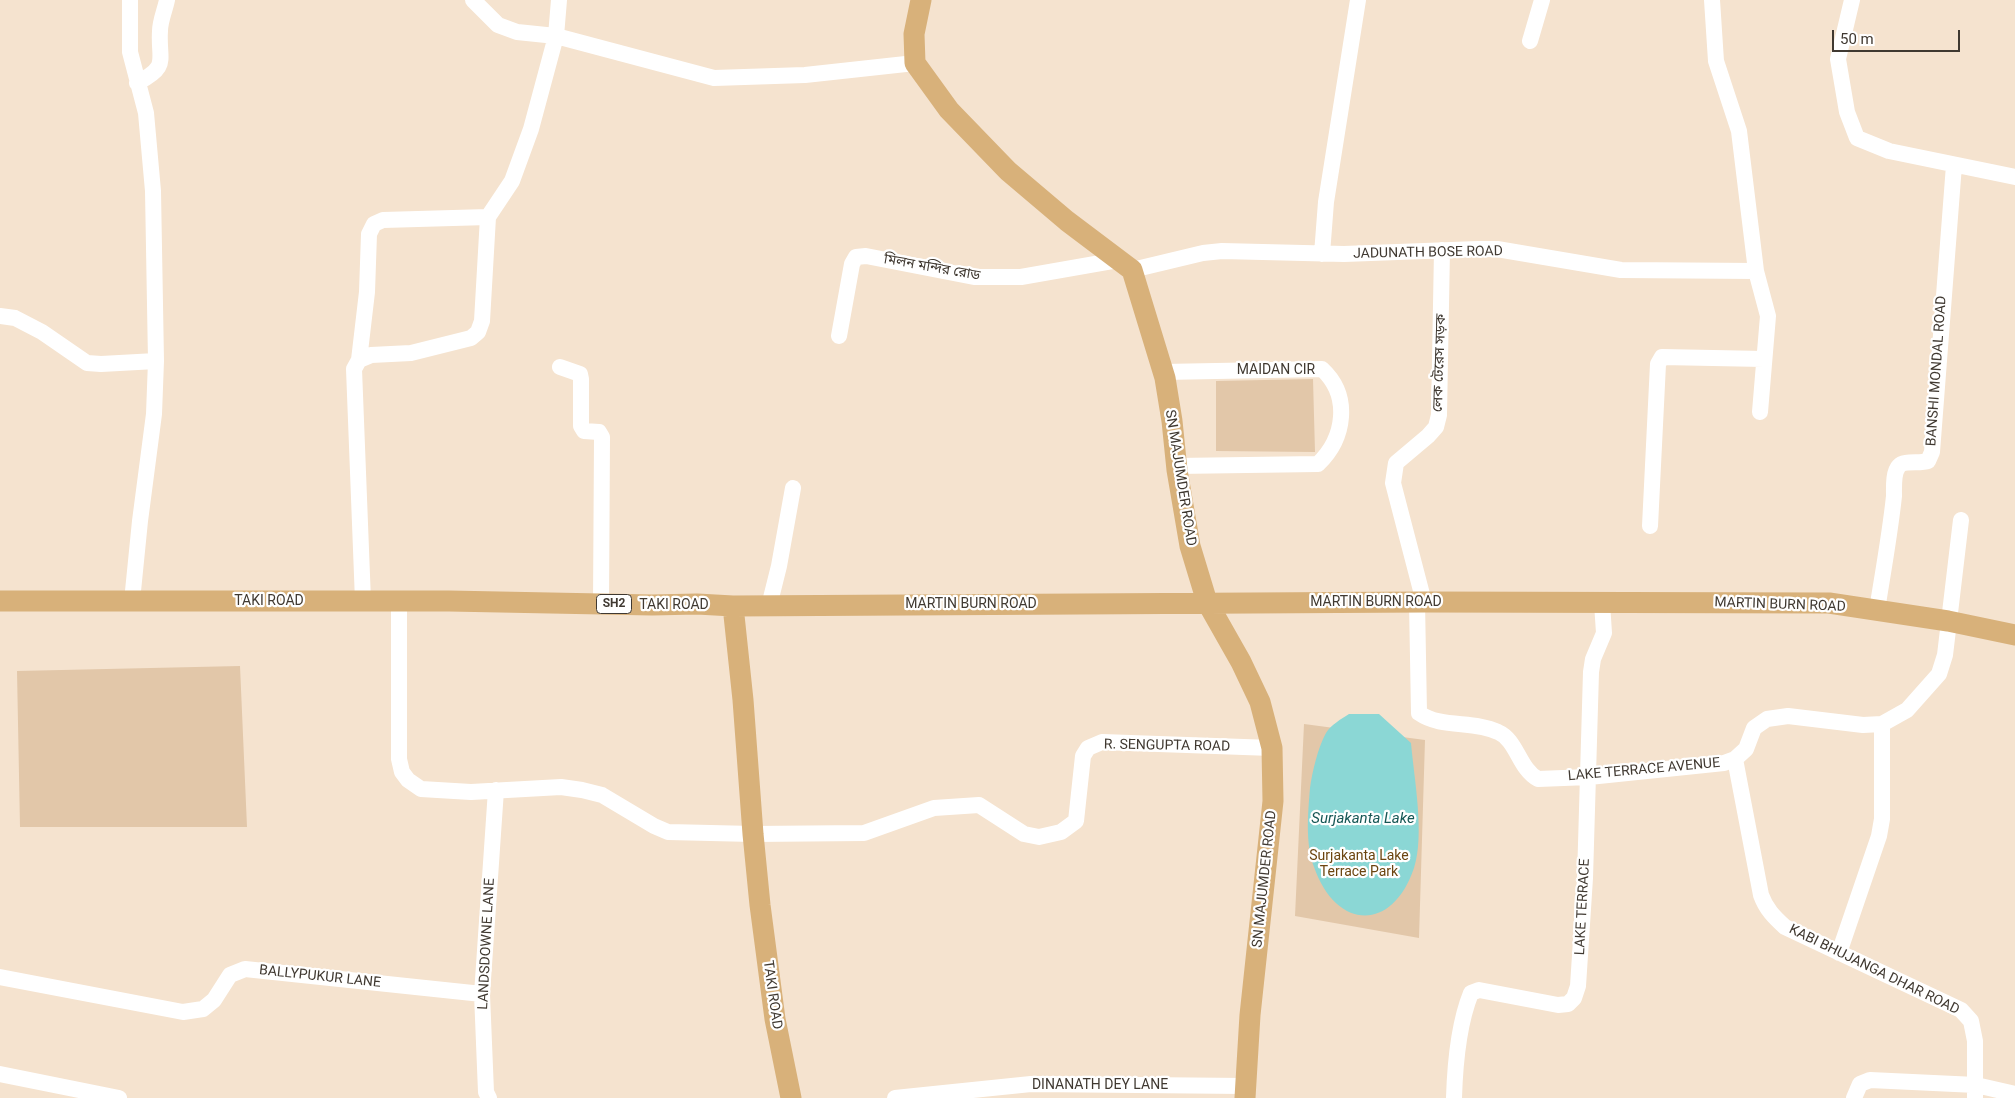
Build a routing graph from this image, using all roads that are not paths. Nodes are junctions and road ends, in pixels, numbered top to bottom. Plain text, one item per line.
1 (130, 0) edge
2 (167, 0) edge
3 (473, 0) edge
4 (559, 0) edge
5 (920, 0) edge
6 (1358, 0) edge
7 (1542, 0) edge
8 (1712, 0) edge
9 (1852, 0) edge
10 (556, 36) junction
11 (1530, 41) dead end
12 (915, 63) junction
13 (137, 83) junction
14 (1954, 165) junction
15 (2015, 177) edge
16 (488, 217) junction
17 (1442, 250) junction
18 (1322, 254) junction
19 (1125, 265) junction
20 (1756, 270) junction
21 (0, 316) edge
22 (839, 336) dead end
23 (1764, 359) junction
24 (359, 360) junction
25 (156, 361) junction
26 (560, 367) dead end
27 (1163, 372) junction
28 (1760, 412) dead end
29 (1176, 466) junction
30 (793, 488) dead end
31 (1960, 520) dead end
32 (1650, 526) dead end
33 (0, 601) edge
34 (132, 601) junction
35 (363, 601) junction
36 (399, 601) junction
37 (1207, 602) junction
38 (1420, 602) junction
39 (1602, 603) junction
40 (601, 604) junction
41 (733, 606) junction
42 (769, 606) junction
43 (1877, 610) junction
44 (1948, 620) junction
45 (2015, 635) edge
46 (1882, 724) junction
47 (1272, 748) junction
48 (1735, 759) junction
49 (1589, 777) junction
50 (496, 790) junction
51 (752, 834) junction
52 (1839, 953) junction
53 (0, 977) edge
54 (482, 994) junction
55 (0, 1074) edge
56 (1245, 1092) edge
57 (1975, 1092) edge
58 (2015, 1094) edge
59 (119, 1098) edge
60 (489, 1098) edge
61 (791, 1098) edge
62 (895, 1098) edge
63 (1454, 1098) edge
64 (1854, 1098) edge

1 - 13 street
2 - 13 street
3 - 10 street
4 - 10 street
5 - 12 main road
6 - 18 street
7 - 11 street
8 - 20 street
9 - 14 street
10 - 12 street
10 - 16 street
12 - 19 main road
13 - 25 street
14 - 15 street
14 - 43 street, BANSHI MONDAL ROAD
16 - 24 street
16 - 24 street
17 - 18 street, JADUNATH BOSE ROAD
17 - 20 street, JADUNATH BOSE ROAD
17 - 38 street, লেক টেরেস সড়ক
18 - 19 street, JADUNATH BOSE ROAD
19 - 22 street, মিলন মন্দির রোড
19 - 27 main road, SN MAJUMDER ROAD
20 - 23 street
21 - 25 street
23 - 28 street
23 - 32 street
24 - 35 street
25 - 34 street
26 - 40 street
27 - 29 main road, SN MAJUMDER ROAD
27 - 29 street, MAIDAN CIR
29 - 37 main road, SN MAJUMDER ROAD
30 - 42 street
31 - 44 street, LAKE TERRACE AVENUE
33 - 34 main road, TAKI ROAD / SH2
34 - 35 main road, TAKI ROAD / SH2
35 - 36 main road, TAKI ROAD / SH2
36 - 40 main road, TAKI ROAD / SH2
36 - 50 street, R. SENGUPTA ROAD
37 - 38 main road, MARTIN BURN ROAD
37 - 42 main road, MARTIN BURN ROAD
37 - 47 main road, SN MAJUMDER ROAD
38 - 39 main road, MARTIN BURN ROAD
38 - 49 street, LAKE TERRACE AVENUE
39 - 43 main road, MARTIN BURN ROAD
39 - 49 street, LAKE TERRACE
40 - 41 main road, TAKI ROAD / SH2
41 - 42 main road, MARTIN BURN ROAD
41 - 51 main road, TAKI ROAD
43 - 44 main road, MARTIN BURN ROAD
44 - 45 main road, MARTIN BURN ROAD
44 - 46 street, LAKE TERRACE AVENUE
46 - 48 street, LAKE TERRACE AVENUE
46 - 52 street
47 - 51 street, R. SENGUPTA ROAD
47 - 56 main road, SN MAJUMDER ROAD
48 - 49 street, LAKE TERRACE AVENUE
48 - 52 street, KABI BHUJANGA DHAR ROAD
49 - 63 street, LAKE TERRACE
50 - 51 street, R. SENGUPTA ROAD
50 - 54 street, LANDSDOWNE LANE
51 - 61 main road, TAKI ROAD
52 - 57 street, KABI BHUJANGA DHAR ROAD
53 - 54 street, BALLYPUKUR LANE
54 - 60 street, LANDSDOWNE LANE
55 - 59 street
56 - 62 street, DINANATH DEY LANE
57 - 58 street
57 - 64 street

